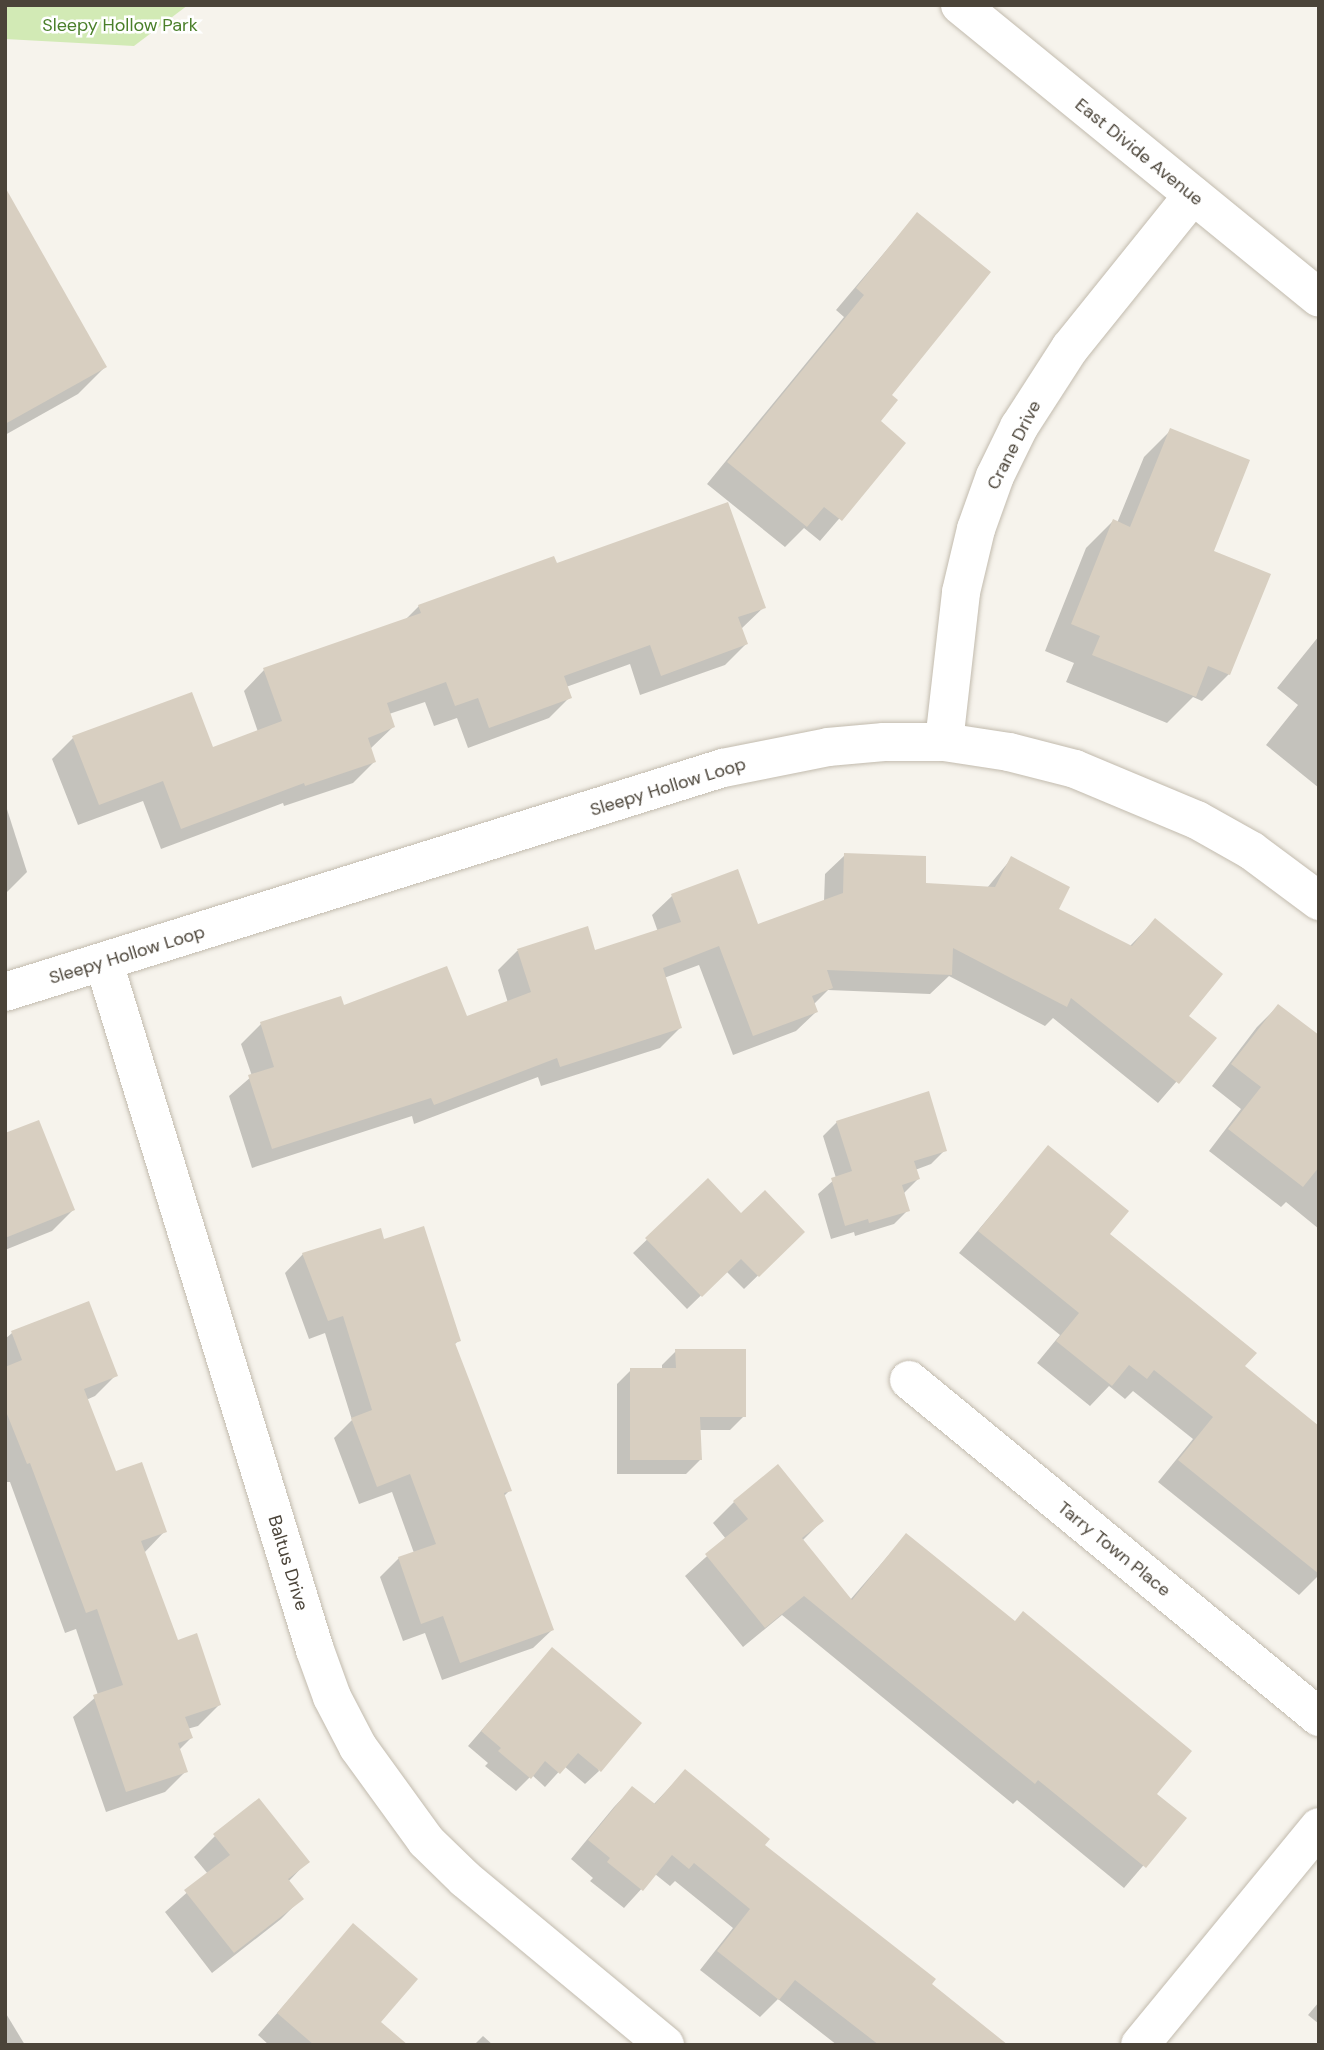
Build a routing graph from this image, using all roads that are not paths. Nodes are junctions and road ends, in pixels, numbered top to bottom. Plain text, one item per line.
1 (960, 5) edge
2 (1193, 195) junction
3 (1319, 298) edge
4 (944, 742) junction
5 (1319, 901) edge
6 (104, 962) junction
7 (5, 992) edge
8 (909, 1380) dead end
9 (1319, 1717) edge
10 (1319, 1827) edge
11 (664, 2045) edge
12 (1140, 2045) edge

1 - 2 street, East Divide Avenue
2 - 3 street, East Divide Avenue
2 - 4 street, Crane Drive
4 - 5 street, Sleepy Hollow Loop
4 - 6 street, Sleepy Hollow Loop
6 - 7 street, Sleepy Hollow Loop
6 - 11 street, Baltus Drive
8 - 9 street, Tarry Town Place
10 - 12 street

